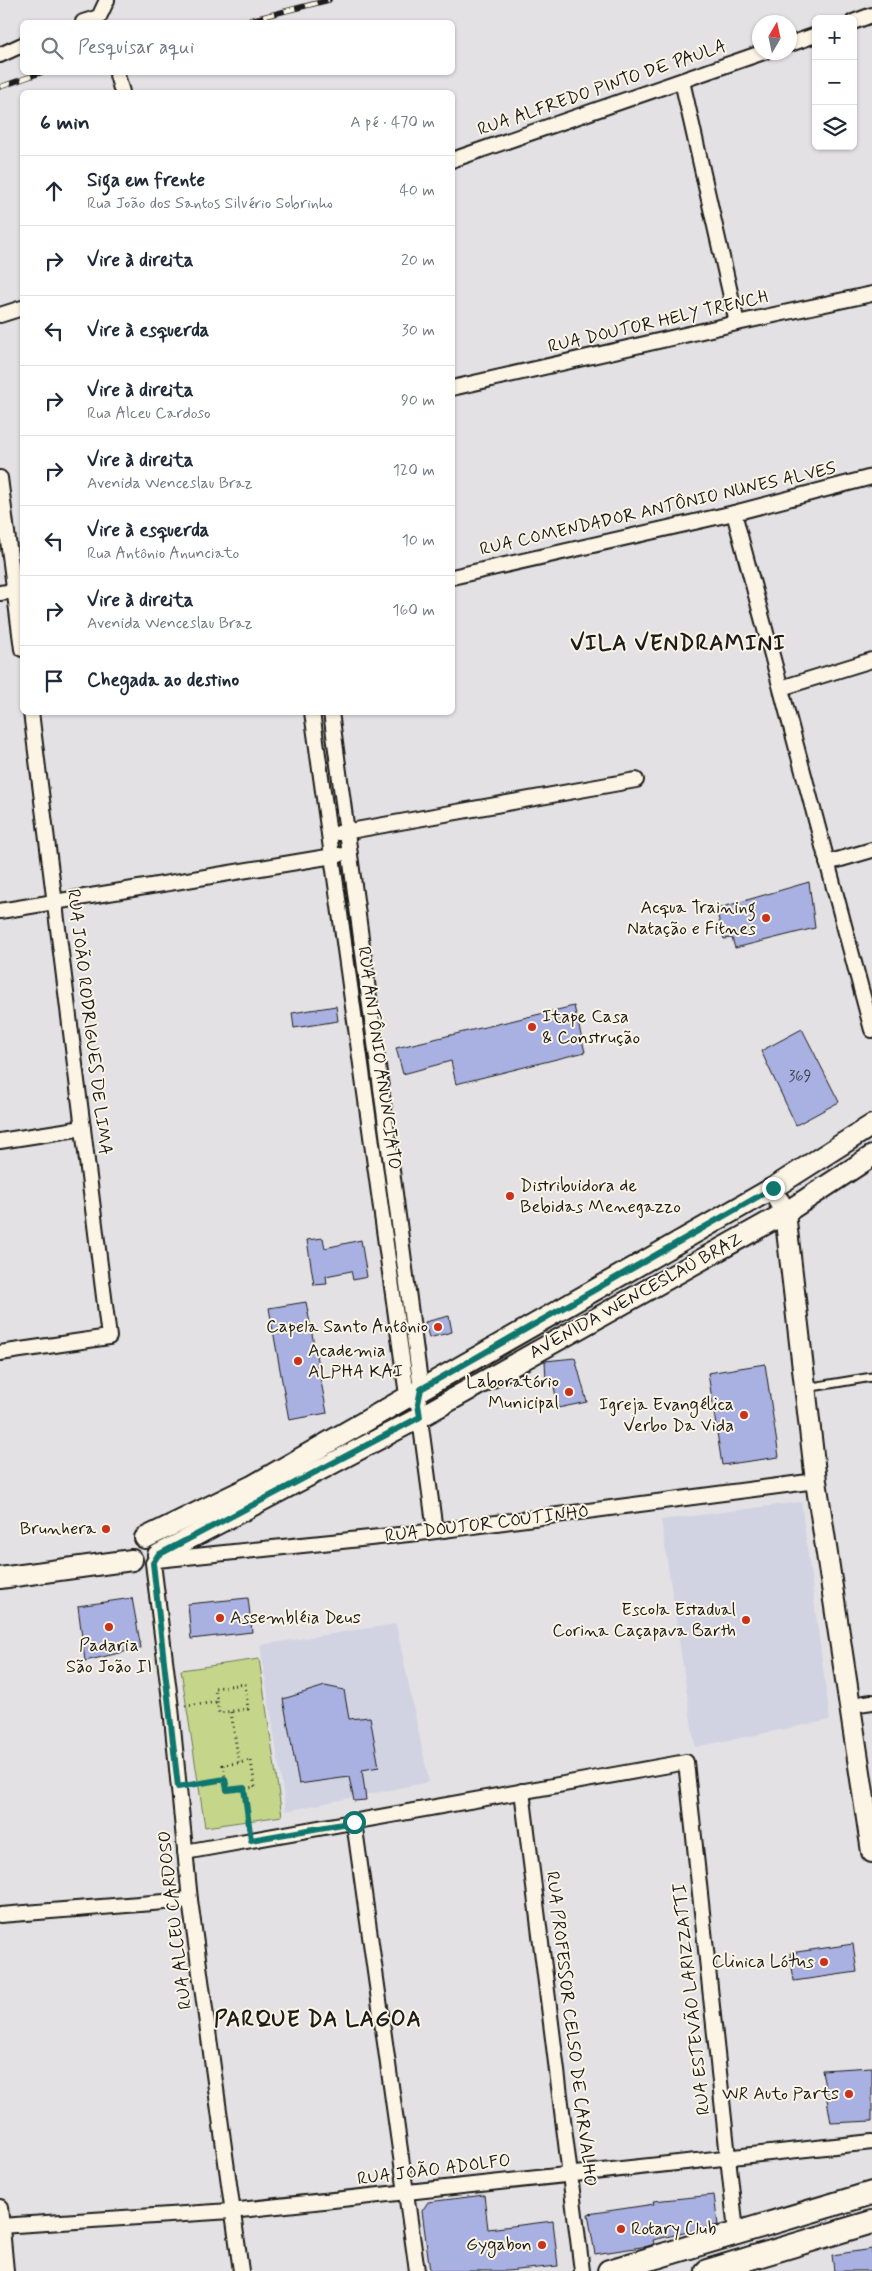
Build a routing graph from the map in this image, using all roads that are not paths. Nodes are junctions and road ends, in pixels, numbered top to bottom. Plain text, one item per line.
1 (107, 0) edge
2 (872, 16) edge
3 (89, 20) edge
4 (857, 21) edge
5 (812, 36) edge
6 (797, 42) edge
7 (752, 56) edge
8 (117, 76) dead end
9 (682, 81) junction
10 (121, 90) edge
11 (455, 159) edge
12 (872, 294) edge
13 (20, 309) edge
14 (0, 315) edge
15 (737, 323) junction
16 (455, 387) edge
17 (0, 478) edge
18 (872, 478) edge
19 (734, 513) junction
20 (455, 576) edge
21 (15, 591) junction
22 (0, 593) edge
23 (20, 632) edge
24 (872, 660) edge
25 (781, 688) junction
26 (30, 715) edge
27 (312, 715) edge
28 (331, 715) edge
29 (636, 780) dead end
30 (347, 832) junction
31 (328, 835) junction
32 (872, 850) edge
33 (350, 853) junction
34 (332, 856) junction
35 (827, 863) junction
36 (55, 902) junction
37 (0, 911) edge
38 (872, 1030) edge
39 (378, 1069) junction
40 (362, 1072) junction
41 (872, 1125) edge
42 (83, 1128) junction
43 (0, 1141) edge
44 (872, 1156) edge
45 (773, 1188) junction
46 (785, 1212) junction
47 (399, 1224) junction
48 (384, 1227) junction
49 (597, 1288) junction
50 (610, 1310) junction
51 (0, 1353) edge
52 (872, 1376) edge
53 (805, 1388) junction
54 (417, 1401) junction
55 (816, 1481) junction
56 (435, 1531) junction
57 (145, 1538) junction
58 (156, 1559) junction
59 (132, 1560) junction
60 (0, 1578) edge
61 (872, 1702) edge
62 (852, 1705) junction
63 (522, 1791) junction
64 (354, 1822) junction
65 (185, 1852) junction
66 (872, 1852) edge
67 (190, 1900) junction
68 (0, 1915) edge
69 (872, 2142) edge
70 (727, 2157) junction
71 (570, 2173) junction
72 (407, 2193) junction
73 (872, 2193) edge
74 (0, 2207) edge
75 (231, 2211) junction
76 (872, 2222) edge
77 (1, 2226) edge
78 (736, 2232) junction
79 (6, 2271) edge
80 (241, 2271) edge
81 (417, 2271) edge
82 (582, 2271) edge
83 (608, 2271) edge
84 (707, 2271) edge

1 - 3 street
2 - 4 street
5 - 6 street
7 - 9 street, RUA ALFREDO PINTO DE PAULA
8 - 10 street
9 - 11 street, RUA ALFREDO PINTO DE PAULA
9 - 15 street
12 - 15 street, RUA DOUTOR HELY TRENCH
13 - 14 street
15 - 16 street, RUA DOUTOR HELY TRENCH
17 - 21 street
18 - 19 street, RUA COMENDADOR ANTÔNIO NUNES ALVES
19 - 20 street, RUA COMENDADOR ANTÔNIO NUNES ALVES
19 - 25 street
21 - 22 street
21 - 23 street
24 - 25 street
25 - 35 street
26 - 36 street, RUA JOÃO RODRIGUES DE LIMA
27 - 31 street, RUA ANTÔNIO ANUNCIATO
28 - 30 street, RUA ANTÔNIO ANUNCIATO
29 - 30 street
30 - 31 street
30 - 33 street, RUA ANTÔNIO ANUNCIATO
31 - 34 street, RUA ANTÔNIO ANUNCIATO
32 - 35 street
33 - 34 street
33 - 39 street, RUA ANTÔNIO ANUNCIATO
34 - 36 street
34 - 40 street, RUA ANTÔNIO ANUNCIATO
35 - 38 street
36 - 37 street
36 - 42 street, RUA JOÃO RODRIGUES DE LIMA
39 - 40 street
39 - 47 street, RUA ANTÔNIO ANUNCIATO
40 - 48 street, RUA ANTÔNIO ANUNCIATO
41 - 45 main road, AVENIDA WENCESLAU BRAZ
42 - 43 street
42 - 51 street, RUA JOÃO RODRIGUES DE LIMA
44 - 46 main road, AVENIDA WENCESLAU BRAZ
45 - 46 main road
45 - 49 main road, AVENIDA WENCESLAU BRAZ
46 - 50 main road, AVENIDA WENCESLAU BRAZ
46 - 53 main road
47 - 48 street
47 - 54 street, RUA ANTÔNIO ANUNCIATO
48 - 54 street, RUA ANTÔNIO ANUNCIATO
49 - 50 main road
49 - 54 main road, AVENIDA WENCESLAU BRAZ
50 - 54 main road, AVENIDA WENCESLAU BRAZ
52 - 53 lane
53 - 55 main road
54 - 56 street, RUA ANTÔNIO ANUNCIATO
54 - 57 main road, AVENIDA WENCESLAU BRAZ
54 - 58 main road, AVENIDA WENCESLAU BRAZ
55 - 56 street, RUA DOUTOR COUTINHO
55 - 62 main road
56 - 58 street, RUA DOUTOR COUTINHO
57 - 58 main road
57 - 59 main road
58 - 59 main road
58 - 65 street, RUA ALCEU CARDOSO
59 - 60 main road
61 - 62 street
62 - 66 main road
63 - 64 street
63 - 70 street, RUA ESTEVÃO LARIZZATTI
63 - 71 street, RUA PROFESSOR CELSO DE CARVALHO
64 - 65 street
64 - 72 street
65 - 67 street, RUA ALCEU CARDOSO
67 - 68 street
67 - 75 street, RUA ALCEU CARDOSO
69 - 70 street, RUA JOÃO ADOLFO
70 - 71 street, RUA JOÃO ADOLFO
70 - 78 street, RUA ESTEVÃO LARIZZATTI
71 - 72 street, RUA JOÃO ADOLFO
71 - 82 street, RUA PROFESSOR CELSO DE CARVALHO
72 - 75 street, RUA JOÃO ADOLFO
72 - 81 street
73 - 78 main road
74 - 77 street
75 - 77 street, RUA JOÃO ADOLFO
75 - 80 street, RUA ALCEU CARDOSO
76 - 84 main road
77 - 79 street
78 - 83 main road

